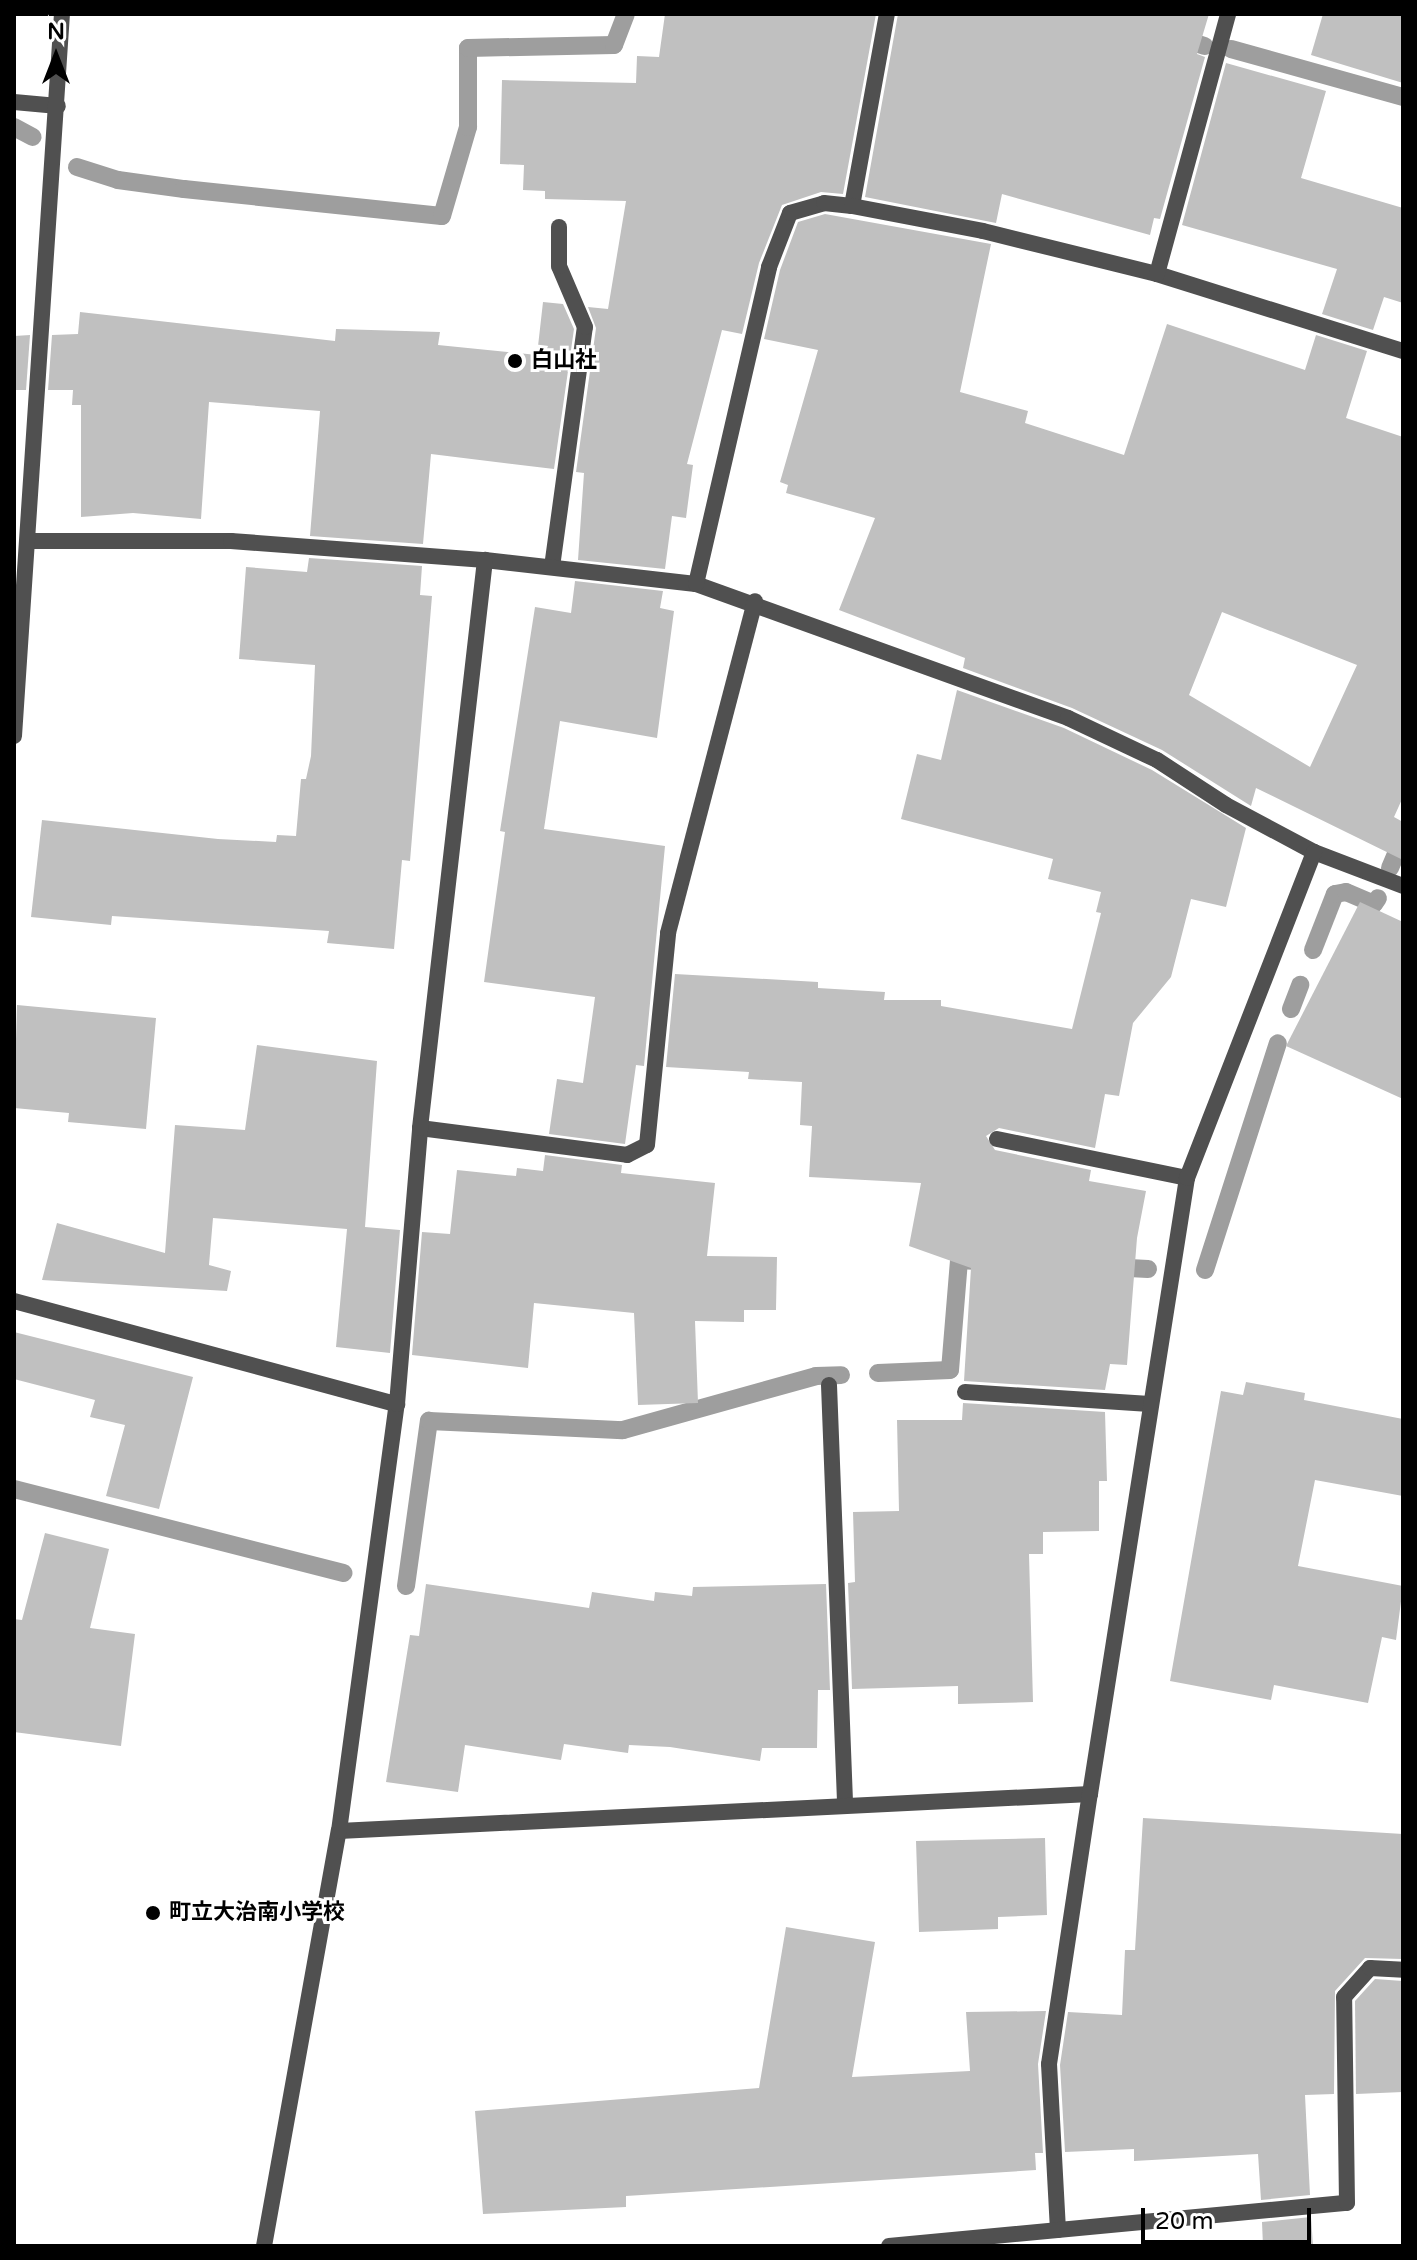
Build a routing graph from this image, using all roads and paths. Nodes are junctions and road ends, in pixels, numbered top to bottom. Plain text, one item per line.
1 (62, 14) edge
2 (887, 14) edge
3 (1228, 14) edge
4 (14, 102) edge
5 (58, 106) junction
6 (852, 206) junction
7 (559, 227) dead end
8 (1157, 274) junction
9 (1403, 351) edge
10 (30, 541) junction
11 (485, 560) junction
12 (552, 567) junction
13 (696, 584) junction
14 (20, 592) edge
15 (755, 601) junction
16 (14, 736) edge
17 (1314, 852) junction
18 (1403, 886) edge
19 (420, 1128) junction
20 (997, 1139) dead end
21 (1187, 1178) junction
22 (14, 1301) edge
23 (829, 1385) dead end
24 (965, 1392) dead end
25 (397, 1404) junction
26 (1150, 1404) junction
27 (1090, 1794) junction
28 (845, 1806) junction
29 (339, 1831) junction
30 (1403, 1970) edge
31 (1058, 2230) junction
32 (269, 2245) edge
33 (889, 2246) edge

1 - 5 street
2 - 6 street
3 - 8 street
4 - 5 street
5 - 10 street
6 - 8 street
6 - 13 street
7 - 12 street
8 - 9 street
10 - 11 street
10 - 14 street
11 - 12 street
11 - 19 street
12 - 13 street
13 - 15 street
14 - 16 street
15 - 17 street
15 - 19 street
17 - 18 street
17 - 21 street
19 - 25 street
20 - 21 street
21 - 26 street
22 - 25 street
23 - 28 street
24 - 26 street
25 - 29 street
26 - 27 street
27 - 28 street
27 - 31 street
28 - 29 street
29 - 32 street
30 - 31 street
31 - 33 street

